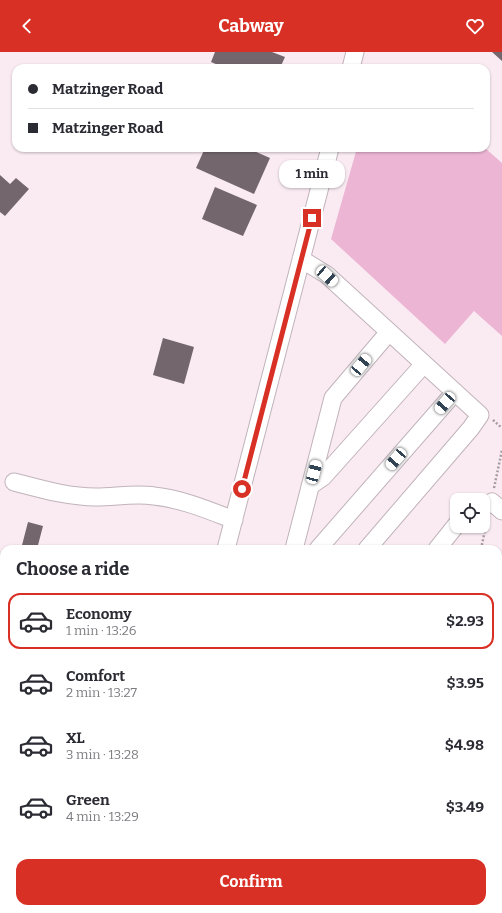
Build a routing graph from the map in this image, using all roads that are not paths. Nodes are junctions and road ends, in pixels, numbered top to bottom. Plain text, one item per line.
1 (355, 52) edge
2 (352, 64) edge
3 (329, 152) edge
4 (302, 260) junction
5 (389, 332) junction
6 (424, 364) junction
7 (455, 392) junction
8 (14, 482) dead end
9 (310, 486) junction
10 (490, 503) edge
11 (502, 511) edge
12 (234, 520) junction
13 (450, 533) edge
14 (227, 545) edge
15 (295, 545) edge
16 (321, 545) edge
17 (370, 545) edge
18 (440, 545) edge

1 - 2 street
3 - 4 street
4 - 5 street
4 - 12 street
5 - 6 street
5 - 9 street
6 - 7 street
6 - 9 street
7 - 16 street
7 - 17 street
8 - 12 street
9 - 15 street
10 - 11 street
12 - 14 street
13 - 18 street

